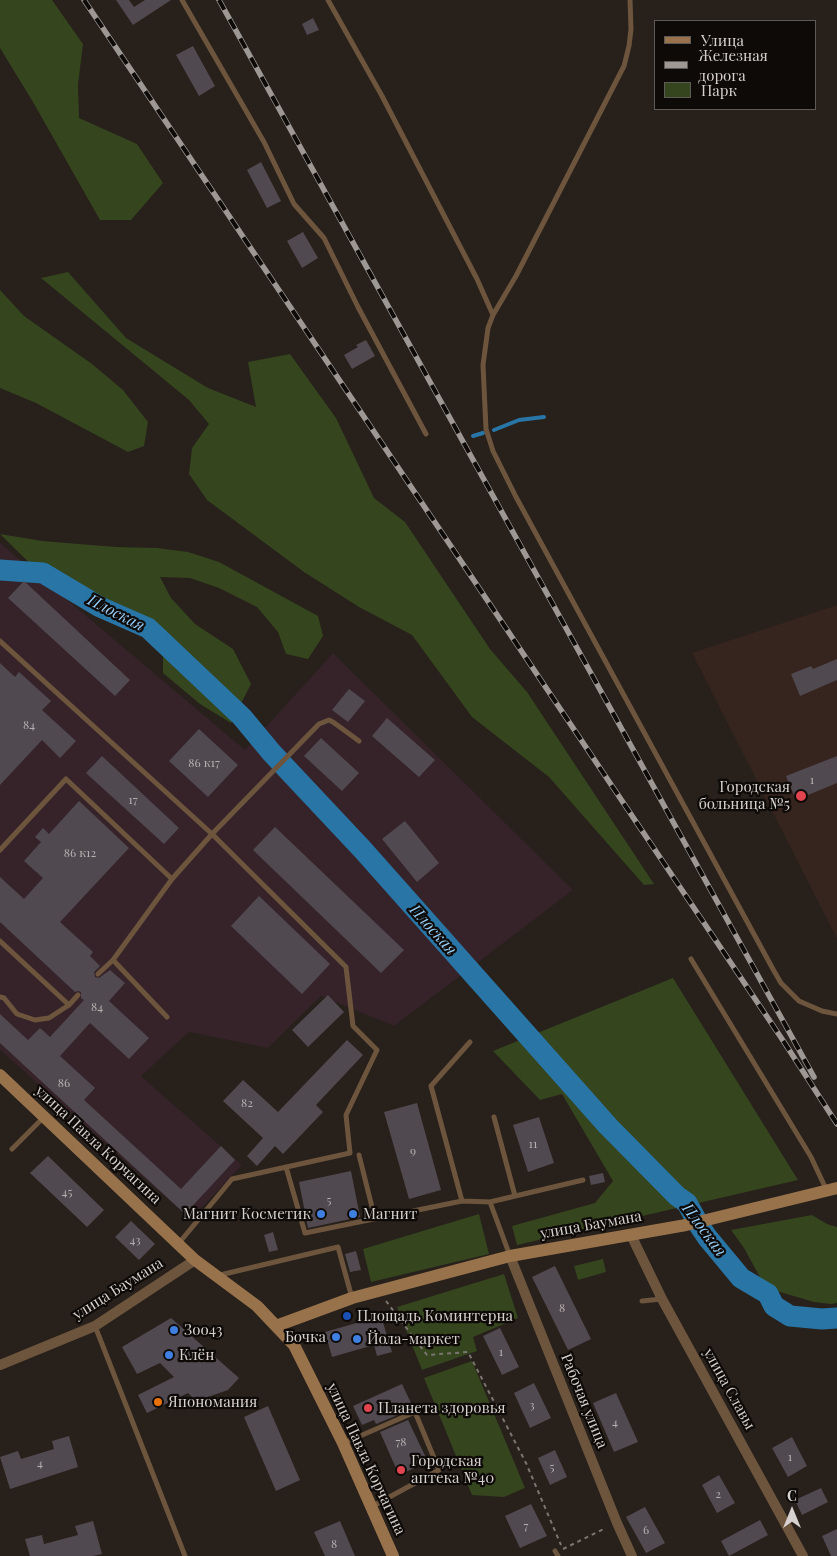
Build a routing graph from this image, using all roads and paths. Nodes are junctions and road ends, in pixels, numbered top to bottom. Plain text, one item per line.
1 (182, 0) edge
2 (328, 0) edge
3 (630, 0) edge
4 (493, 315) junction
5 (426, 434) dead end
6 (0, 641) edge
7 (359, 741) dead end
8 (212, 834) junction
9 (0, 850) edge
10 (172, 879) junction
11 (0, 941) edge
12 (691, 958) dead end
13 (113, 960) junction
14 (98, 974) dead end
15 (78, 995) dead end
16 (0, 997) edge
17 (69, 1005) junction
18 (837, 1014) edge
19 (168, 1017) dead end
20 (470, 1042) dead end
21 (0, 1075) edge
22 (44, 1116) junction
23 (494, 1117) dead end
24 (12, 1148) dead end
25 (359, 1155) dead end
26 (286, 1167) junction
27 (583, 1180) dead end
28 (832, 1189) edge
29 (515, 1196) junction
30 (462, 1201) junction
31 (490, 1202) junction
32 (375, 1219) junction
33 (631, 1235) junction
34 (179, 1244) junction
35 (510, 1256) junction
36 (195, 1260) junction
37 (217, 1276) junction
38 (378, 1291) junction
39 (352, 1298) junction
40 (662, 1299) junction
41 (642, 1300) dead end
42 (95, 1326) junction
43 (276, 1326) junction
44 (0, 1365) edge
45 (343, 1443) junction
46 (371, 1507) junction
47 (617, 1523) junction
48 (563, 1549) junction
49 (557, 1554) edge
50 (185, 1556) edge
51 (393, 1556) edge
52 (632, 1556) edge
53 (804, 1556) edge

1 - 5 lane
2 - 4 lane
3 - 4 lane
4 - 18 lane
6 - 8 lane
7 - 8 lane
8 - 10 lane
8 - 26 lane
9 - 10 lane
10 - 13 lane
11 - 17 lane
12 - 28 lane
13 - 14 lane
13 - 19 lane
15 - 17 lane
16 - 17 lane
20 - 30 lane
21 - 22 main road, улица Павла Корчагина
22 - 24 lane
22 - 34 main road, улица Павла Корчагина
23 - 29 lane
25 - 32 lane
26 - 32 lane
26 - 34 lane
27 - 29 lane
28 - 33 main road, улица Баумана
29 - 31 lane
30 - 31 lane
30 - 32 lane
31 - 35 lane
33 - 35 main road, улица Баумана
33 - 40 street, улица Славы
34 - 36 main road, улица Павла Корчагина
35 - 38 main road, улица Баумана
35 - 47 street, Рабочая улица
36 - 37 main road, улица Павла Корчагина
36 - 42 street, улица Баумана
37 - 39 lane
37 - 43 main road, улица Павла Корчагина
38 - 39 main road, улица Баумана
38 - 48 path
39 - 43 main road
40 - 41 lane
40 - 53 street, улица Славы
42 - 44 street, улица Баумана
42 - 50 lane
43 - 45 main road, улица Павла Корчагина
45 - 46 main road, улица Павла Корчагина
45 - 46 lane
46 - 51 main road, улица Павла Корчагина
47 - 48 path
47 - 52 street, Рабочая улица
48 - 49 path

